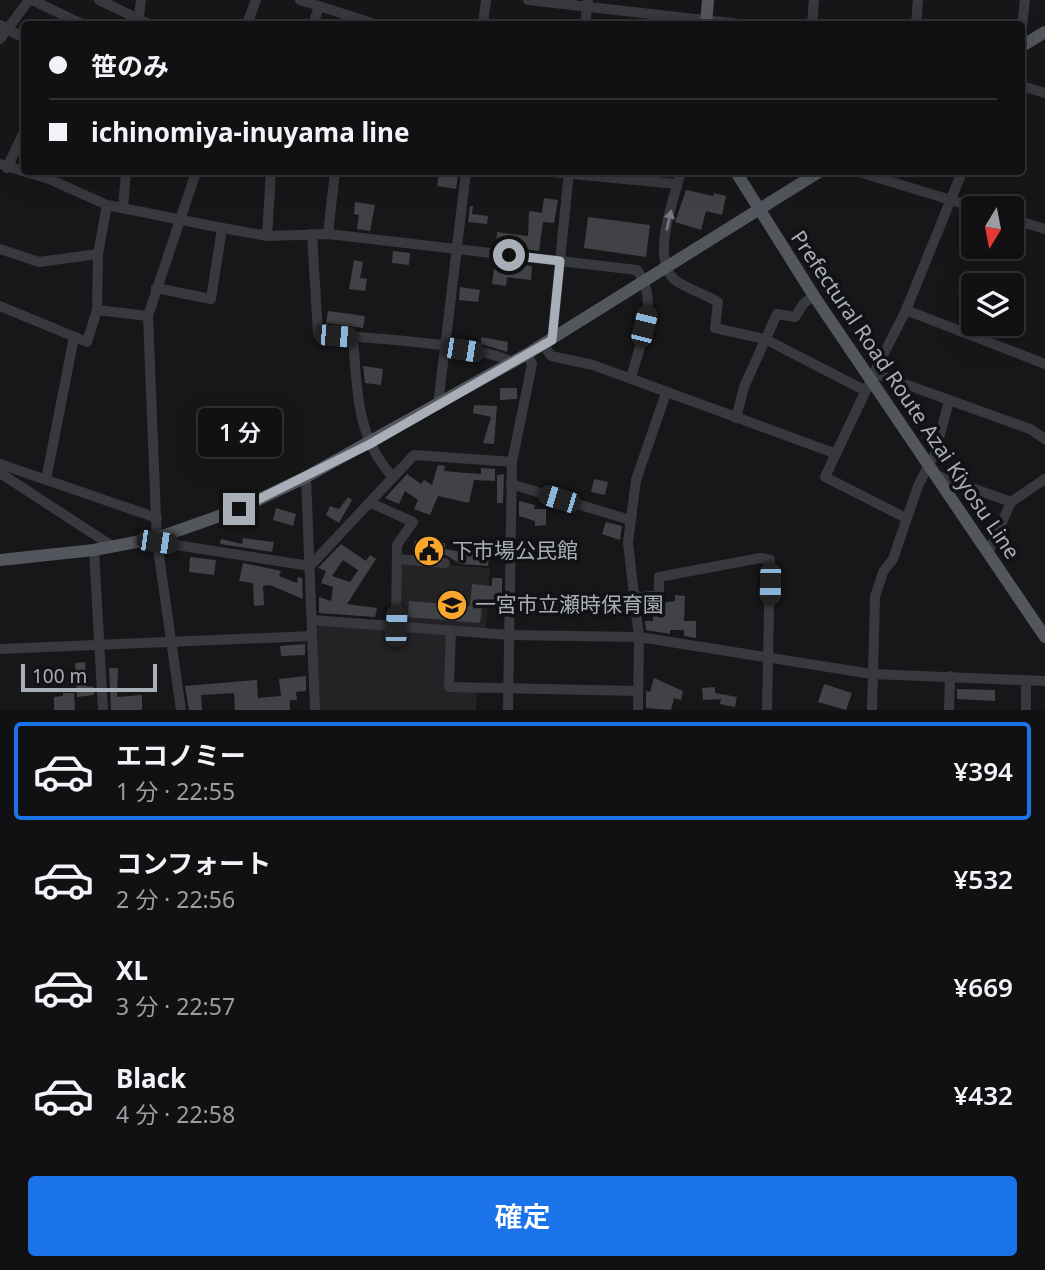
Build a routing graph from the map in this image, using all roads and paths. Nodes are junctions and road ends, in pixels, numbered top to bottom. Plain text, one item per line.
1 (31, 0) edge
2 (99, 0) edge
3 (141, 0) edge
4 (256, 0) edge
5 (300, 0) edge
6 (486, 0) edge
7 (528, 0) edge
8 (708, 0) edge
9 (814, 0) edge
10 (919, 0) edge
11 (1025, 0) edge
12 (587, 3) edge
13 (320, 7) junction
14 (76, 21) edge
15 (138, 21) edge
16 (142, 21) edge
17 (248, 21) edge
18 (314, 21) edge
19 (352, 21) edge
20 (483, 21) edge
21 (585, 21) edge
22 (694, 21) edge
23 (706, 21) edge
24 (812, 21) edge
25 (916, 21) edge
26 (1023, 21) edge
27 (5, 27) edge
28 (1045, 32) edge
29 (21, 36) edge
30 (0, 39) edge
31 (1025, 44) edge
32 (1025, 87) edge
33 (1045, 93) edge
34 (21, 137) edge
35 (4, 166) edge
36 (43, 175) edge
37 (126, 175) edge
38 (195, 175) edge
39 (271, 175) edge
40 (335, 175) edge
41 (466, 175) edge
42 (569, 175) edge
43 (596, 175) edge
44 (680, 175) edge
45 (738, 175) edge
46 (814, 175) edge
47 (869, 175) edge
48 (961, 175) edge
49 (677, 184) junction
50 (950, 200) junction
51 (961, 203) edge
52 (107, 205) junction
53 (123, 208) junction
54 (758, 211) junction
55 (180, 219) junction
56 (1024, 222) edge
57 (222, 228) junction
58 (1045, 228) edge
59 (312, 234) junction
60 (328, 234) junction
61 (267, 236) junction
62 (0, 249) edge
63 (457, 249) junction
64 (98, 254) junction
65 (560, 261) junction
66 (666, 269) junction
67 (646, 282) junction
68 (156, 288) junction
69 (814, 296) junction
70 (0, 306) edge
71 (97, 310) junction
72 (906, 310) junction
73 (148, 316) junction
74 (74, 337) junction
75 (353, 337) junction
76 (765, 338) junction
77 (548, 342) junction
78 (444, 348) junction
79 (527, 354) junction
80 (512, 362) junction
81 (1045, 365) edge
82 (872, 375) junction
83 (631, 379) junction
84 (864, 390) junction
85 (666, 393) junction
86 (950, 401) junction
87 (438, 405) junction
88 (736, 418) junction
89 (1045, 439) edge
90 (370, 444) junction
91 (834, 453) junction
92 (512, 462) junction
93 (0, 464) edge
94 (932, 470) junction
95 (0, 473) edge
96 (306, 477) junction
97 (393, 477) junction
98 (1045, 478) edge
99 (46, 480) junction
100 (511, 484) junction
101 (1011, 502) junction
102 (370, 503) junction
103 (157, 517) junction
104 (906, 518) junction
105 (631, 520) junction
106 (157, 540) junction
107 (112, 546) junction
108 (94, 550) junction
109 (988, 553) junction
110 (398, 559) junction
111 (0, 560) edge
112 (444, 563) dead end
113 (310, 566) junction
114 (634, 598) junction
115 (312, 620) junction
116 (396, 626) junction
117 (451, 630) junction
118 (509, 635) junction
119 (312, 636) junction
120 (639, 637) junction
121 (1045, 637) edge
122 (171, 642) junction
123 (101, 647) junction
124 (0, 649) edge
125 (768, 658) junction
126 (872, 674) junction
127 (950, 677) junction
128 (1026, 680) junction
129 (1045, 681) edge
130 (509, 688) junction
131 (638, 691) junction
132 (103, 710) edge
133 (181, 710) edge
134 (315, 710) edge
135 (508, 710) edge
136 (638, 710) edge
137 (767, 710) edge
138 (872, 710) edge
139 (949, 710) edge
140 (1026, 710) edge

1 - 14 street
1 - 27 street
2 - 15 street
3 - 16 street
4 - 17 street
5 - 13 street
6 - 20 street
7 - 12 street
8 - 23 main road
9 - 24 street
10 - 25 street
11 - 26 street
12 - 21 street
12 - 22 street
13 - 18 street
13 - 19 street
27 - 29 street
27 - 30 street
28 - 31 main road
32 - 33 street
34 - 35 street
36 - 52 street
37 - 53 street
38 - 55 street
39 - 61 street
40 - 60 street
41 - 63 street
42 - 65 street
43 - 49 street
44 - 49 street
45 - 54 main road, Prefectural Road Route Azai Kiyosu Line
46 - 54 main road
47 - 50 street
48 - 50 street
66 -> 49 street
50 - 51 street
50 - 72 street
52 - 53 street
52 - 64 street
53 - 55 street
54 - 66 main road
54 - 69 main road, Prefectural Road Route Azai Kiyosu Line
55 - 57 street
55 - 68 street
56 - 58 street
57 - 61 street
57 - 68 street
59 - 60 street
59 - 61 street
59 - 75 street
60 - 63 street
62 - 64 street
63 - 65 street
63 - 78 street
64 - 71 street
65 - 67 street
65 - 77 street
66 - 67 main road
66 - 76 street
67 - 77 main road
67 - 83 street
68 - 73 street
69 - 76 street
69 - 82 main road, Prefectural Road Route Azai Kiyosu Line
70 - 74 street
71 - 73 street
71 - 74 street
72 - 81 street
72 - 82 street
73 - 103 street
74 - 99 street
75 - 78 street
75 - 90 street
76 - 84 street
76 - 88 street
77 - 79 main road
77 - 83 street
78 - 80 street
78 - 87 street
79 - 80 main road
79 - 92 street
80 - 87 main road
82 - 84 street
82 - 86 street
82 - 94 main road, Prefectural Road Route Azai Kiyosu Line
83 - 85 street
84 - 91 street
85 - 88 street
85 - 105 street
86 - 89 street
86 - 94 street
87 - 90 main road
88 - 91 street
90 - 96 main road
90 - 97 street
91 - 104 street
92 - 97 street
92 - 100 street
93 - 99 street
94 - 101 street
94 - 104 street
94 - 109 main road, Prefectural Road Route Azai Kiyosu Line
95 - 107 street
96 - 106 main road
96 - 113 street
97 - 102 street
98 - 101 street
99 - 103 street
100 - 105 street
100 - 118 street
101 - 109 street
102 - 110 street
102 - 113 street
103 - 106 street
104 - 126 street
105 - 114 street
106 - 107 main road
106 - 113 street
106 - 122 street
107 - 108 main road
108 - 111 main road
108 - 123 street
109 - 121 main road, Prefectural Road Route Azai Kiyosu Line
110 - 112 street
110 - 116 street
113 - 115 street
114 - 120 street
114 - 125 street
115 - 116 street
115 - 119 street
116 - 117 street
117 - 118 street
117 - 130 street
118 - 120 street
118 - 130 street
119 - 122 street
119 - 134 street
120 - 125 street
120 - 131 street
122 - 123 street
122 - 133 street
123 - 124 street
123 - 132 street
125 - 126 street
125 - 137 street
126 - 127 street
126 - 138 street
127 - 128 street
127 - 139 street
128 - 129 street
128 - 140 street
130 - 131 street
130 - 135 street
131 - 136 street

